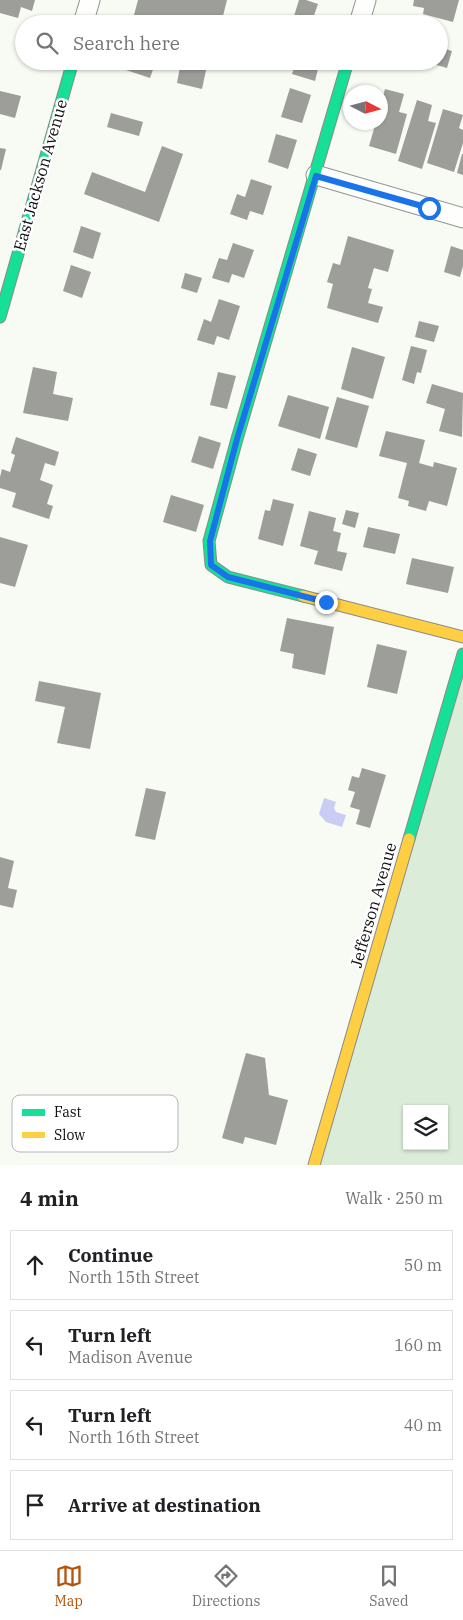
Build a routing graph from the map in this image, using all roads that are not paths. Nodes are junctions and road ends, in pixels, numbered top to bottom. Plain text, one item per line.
1 (90, 0) edge
2 (366, 0) edge
3 (86, 15) edge
4 (362, 15) edge
5 (69, 70) edge
6 (345, 70) edge
7 (316, 176) junction
8 (463, 218) edge
9 (0, 317) edge
10 (463, 637) edge
11 (463, 654) edge
12 (314, 1165) edge

1 - 3 street
2 - 4 street
5 - 9 street, East Jackson Avenue
6 - 7 street
7 - 8 street
7 - 10 street
11 - 12 street, Jefferson Avenue

